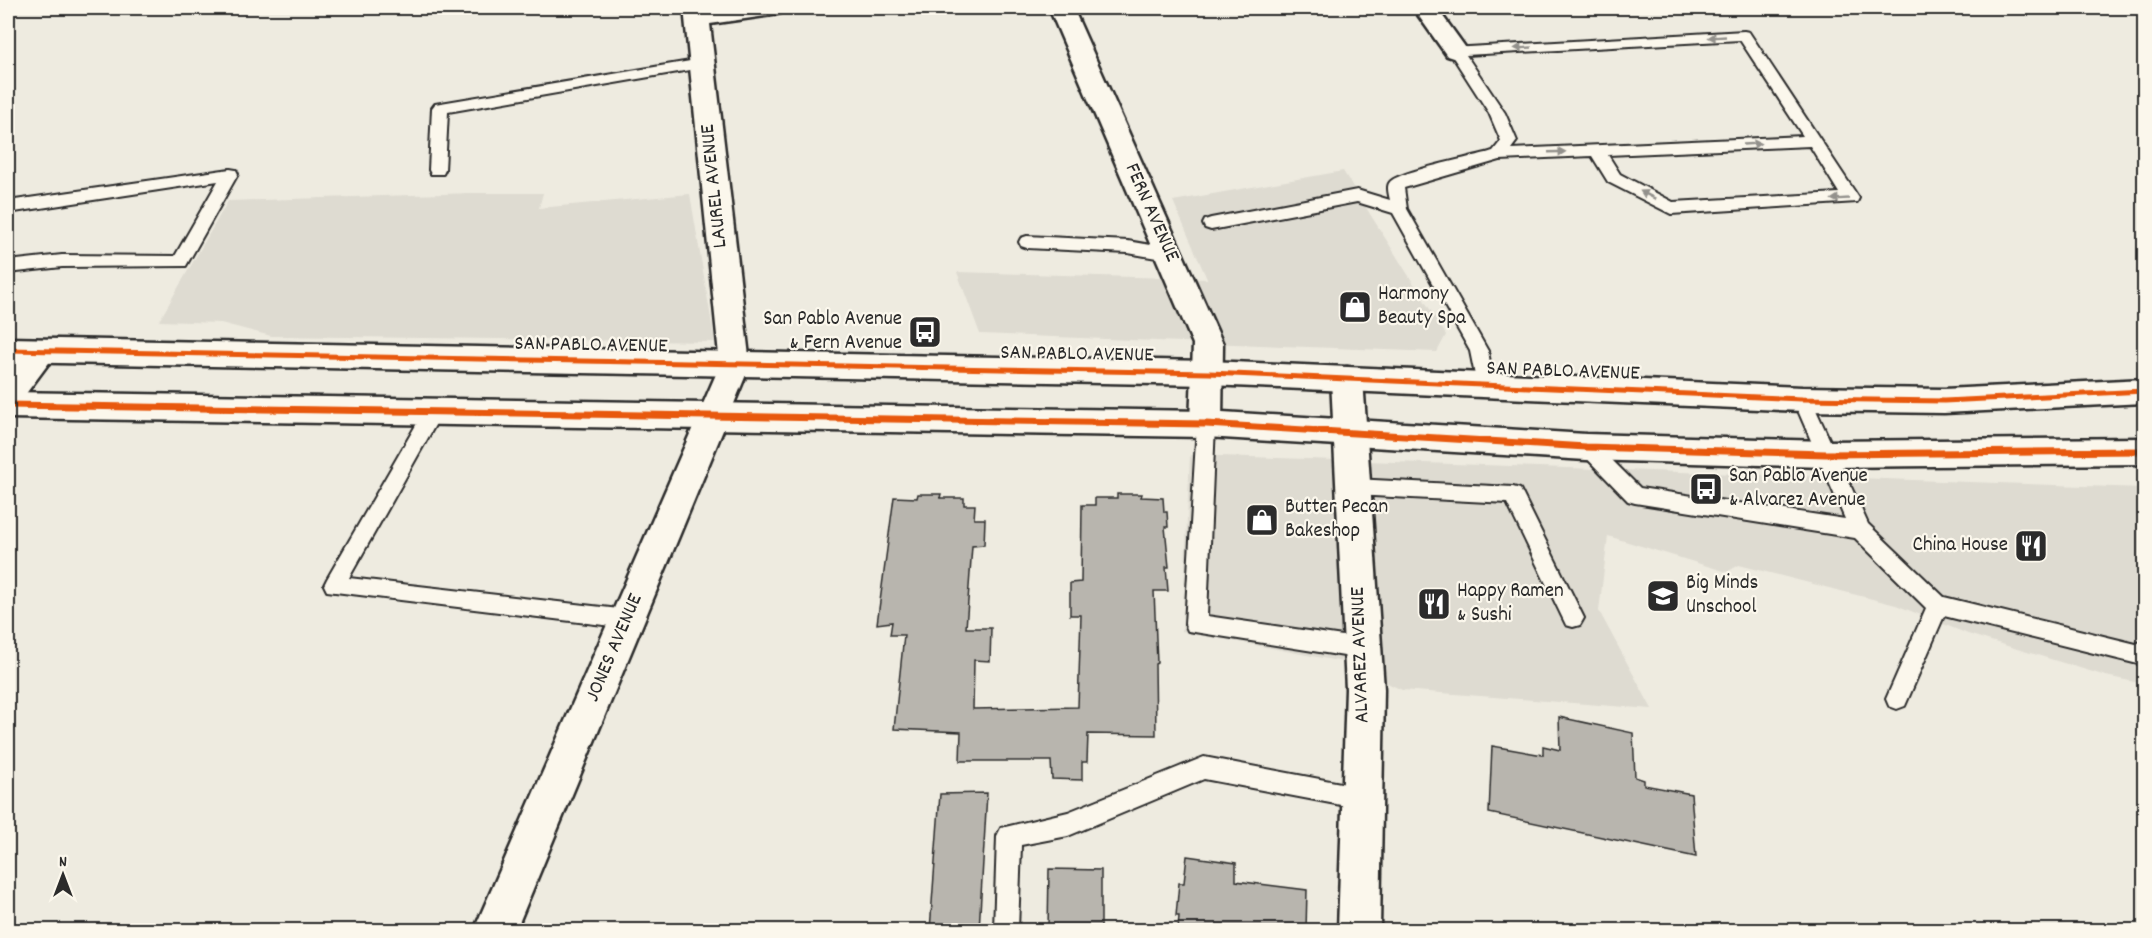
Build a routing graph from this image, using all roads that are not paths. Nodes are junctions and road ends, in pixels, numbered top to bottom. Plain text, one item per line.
1 (772, 8) edge
2 (1061, 8) edge
3 (1425, 8) edge
4 (697, 13) edge
5 (1456, 51) junction
6 (702, 63) junction
7 (1814, 141) junction
8 (1597, 151) junction
9 (1499, 155) junction
10 (437, 170) dead end
11 (8, 207) edge
12 (1399, 209) junction
13 (1211, 224) dead end
14 (1027, 242) dead end
15 (1168, 254) junction
16 (8, 267) edge
17 (8, 350) edge
18 (42, 352) junction
19 (735, 365) junction
20 (1209, 373) junction
21 (1347, 379) junction
22 (1485, 385) junction
23 (2145, 391) edge
24 (8, 394) edge
25 (1802, 399) junction
26 (8, 405) edge
27 (434, 411) junction
28 (714, 415) junction
29 (1206, 424) junction
30 (1350, 432) junction
31 (1586, 447) junction
32 (2145, 451) edge
33 (1826, 454) junction
34 (1354, 487) junction
35 (1860, 530) junction
36 (1938, 605) junction
37 (1573, 618) dead end
38 (628, 619) junction
39 (1363, 649) junction
40 (2145, 650) edge
41 (1898, 699) dead end
42 (1362, 798) junction
43 (495, 930) edge
44 (1006, 930) edge
45 (1359, 930) edge

1 - 4 main road
2 - 15 main road, FERN AVENUE
3 - 5 main road
4 - 6 main road, LAUREL AVENUE
7 -> 5 lane
5 - 9 lane
6 - 10 lane
6 - 19 main road, LAUREL AVENUE
8 -> 7 lane
7 -> 8 lane
9 -> 8 lane
9 - 12 lane
11 - 16 lane
12 - 13 lane
12 - 22 lane
14 - 15 lane
15 - 20 main road, FERN AVENUE
17 - 18 main road, SAN PABLO AVENUE
18 - 19 main road, SAN PABLO AVENUE
18 - 24 main road
19 - 20 main road, SAN PABLO AVENUE
19 - 28 main road, JONES AVENUE
20 - 21 main road, SAN PABLO AVENUE
20 - 29 main road, FERN AVENUE
21 - 22 main road, SAN PABLO AVENUE
21 - 30 main road, ALVAREZ AVENUE
22 - 25 main road, SAN PABLO AVENUE
23 - 25 main road, SAN PABLO AVENUE
25 - 33 lane
26 - 27 main road
27 - 28 main road
27 - 38 lane
28 - 29 main road
28 - 38 main road, JONES AVENUE
29 - 30 main road
29 - 39 lane
30 - 31 main road
30 - 34 main road, ALVAREZ AVENUE
31 - 33 main road
31 - 35 lane
32 - 33 main road
33 - 35 lane
34 - 37 lane
34 - 39 main road, ALVAREZ AVENUE
35 - 36 lane
36 - 40 lane
36 - 41 lane
38 - 43 main road, JONES AVENUE
39 - 42 main road, ALVAREZ AVENUE
42 - 44 lane
42 - 45 main road, ALVAREZ AVENUE

